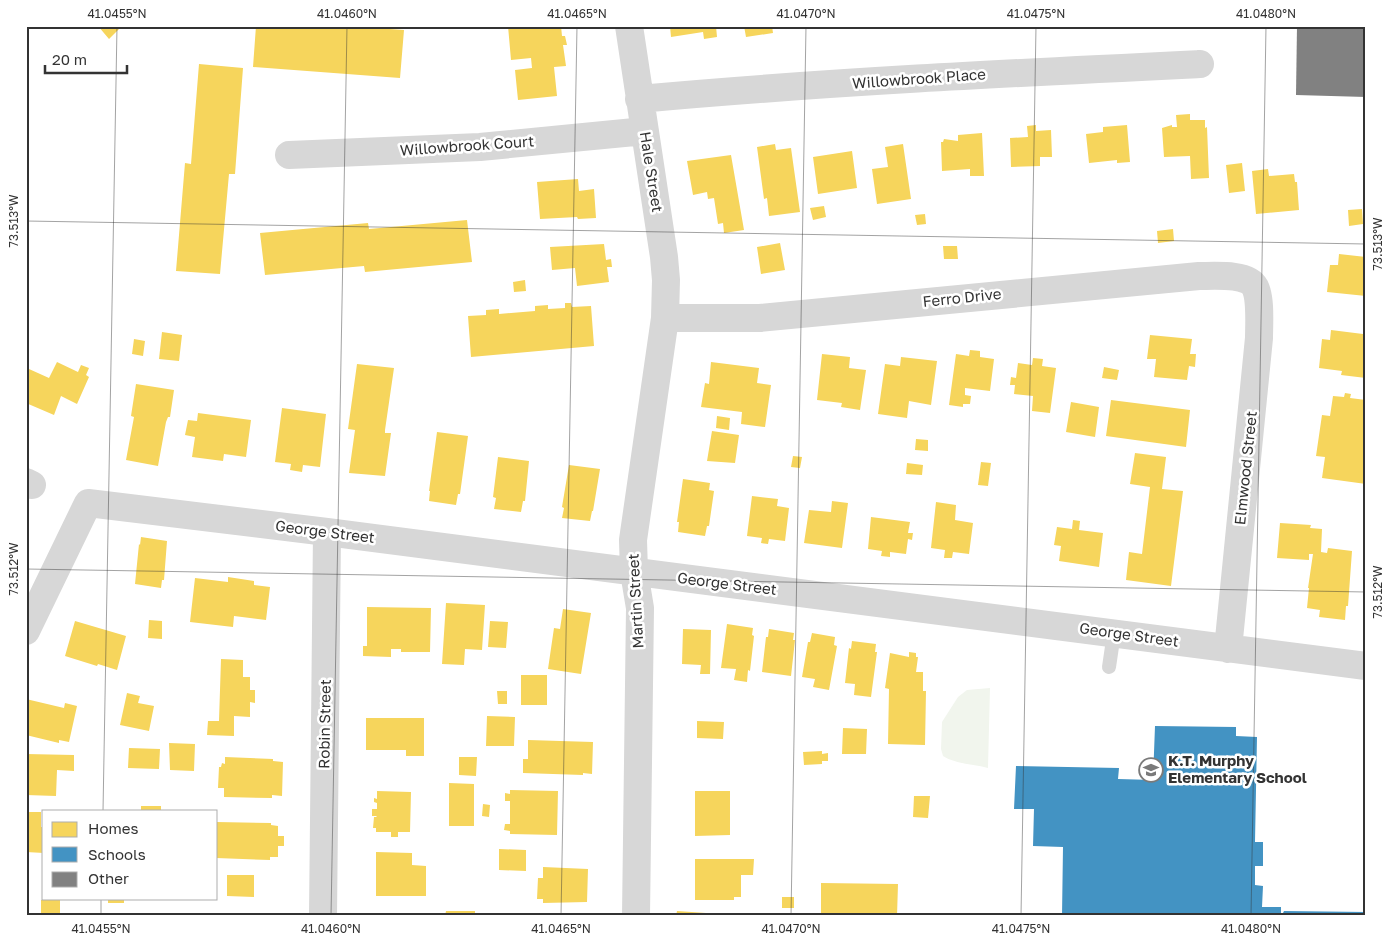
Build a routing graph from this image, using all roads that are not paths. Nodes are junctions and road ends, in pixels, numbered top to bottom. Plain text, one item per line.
1 (629, 26) edge
2 (1200, 64) dead end
3 (639, 99) junction
4 (645, 131) junction
5 (289, 155) dead end
6 (1255, 287) joint
7 (665, 318) junction
8 (327, 532) junction
9 (634, 572) junction
10 (26, 631) edge
11 (1114, 633) junction
12 (1228, 649) junction
13 (1366, 666) edge
14 (1109, 667) dead end
15 (323, 916) edge
16 (636, 916) edge

1 - 3 street, Hale Street
2 - 3 street, Willowbrook Place
3 - 4 street, Hale Street
4 - 5 street, Willowbrook Court
4 - 7 street, Hale Street
6 - 7 street, Ferro Drive
6 - 12 street, Elmwood Street
7 - 9 street, Martin Street
8 - 9 street, George Street
8 - 10 street, George Street
8 - 15 street, Robin Street
9 - 11 street, George Street
9 - 16 street, Martin Street
11 - 12 street, George Street
11 - 14 lane
12 - 13 street, George Street

